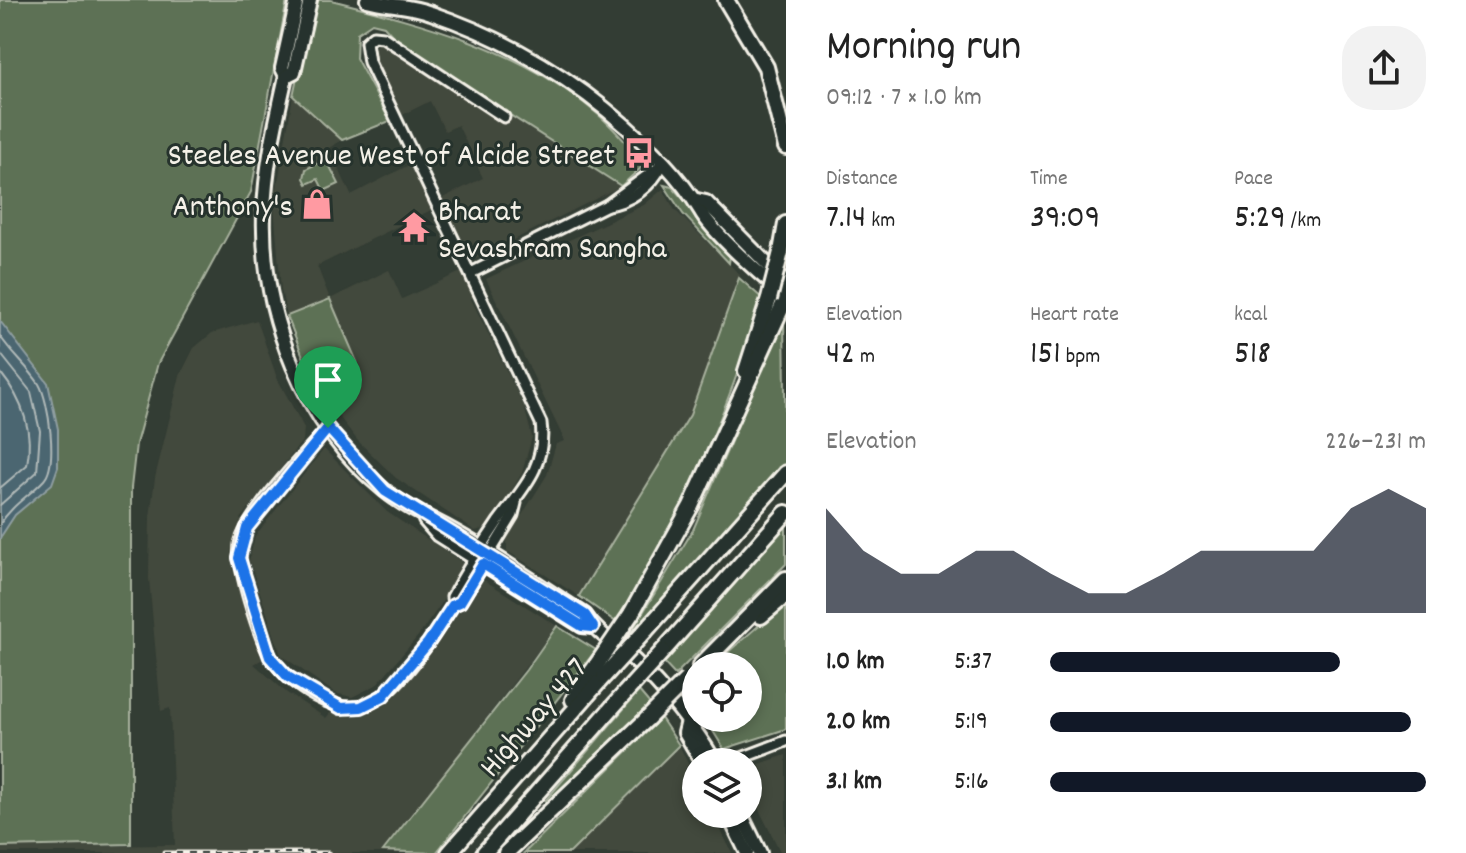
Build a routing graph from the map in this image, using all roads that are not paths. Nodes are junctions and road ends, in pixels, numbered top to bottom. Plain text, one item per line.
1 (297, 0) edge
2 (310, 0) edge
3 (367, 0) edge
4 (726, 0) edge
5 (398, 2) edge
6 (286, 76) junction
7 (504, 117) dead end
8 (786, 147) edge
9 (664, 163) junction
10 (697, 200) junction
11 (786, 224) edge
12 (471, 273) junction
13 (786, 283) edge
14 (784, 302) edge
15 (729, 421) junction
16 (328, 428) junction
17 (786, 473) edge
18 (786, 513) edge
19 (481, 556) junction
20 (786, 579) edge
21 (786, 595) edge
22 (715, 652) edge
23 (718, 652) edge
24 (598, 673) junction
25 (682, 685) edge
26 (682, 719) edge
27 (786, 741) edge
28 (762, 750) edge
29 (735, 828) edge
30 (748, 828) edge
31 (453, 848) edge
32 (486, 851) edge
33 (506, 853) edge
34 (747, 853) edge
35 (760, 853) edge

1 - 6 main road
2 - 6 main road
3 - 5 main road
4 - 8 highway
5 - 9 main road
6 - 16 main road
7 - 12 street
9 - 10 main road
9 - 12 street
10 - 13 main road
10 - 14 main road
11 - 15 highway, bridge
12 - 19 street
14 - 15 highway
15 - 24 highway, bridge
16 - 19 main road
16 - 19 street
17 - 24 highway, Highway 427, bridge
18 - 32 highway, Highway 427, bridge
19 - 26 main road
20 - 22 highway
21 - 23 highway
24 - 31 highway, Highway 427
25 - 33 highway, bridge
27 - 28 street
29 - 34 main road
30 - 35 main road

